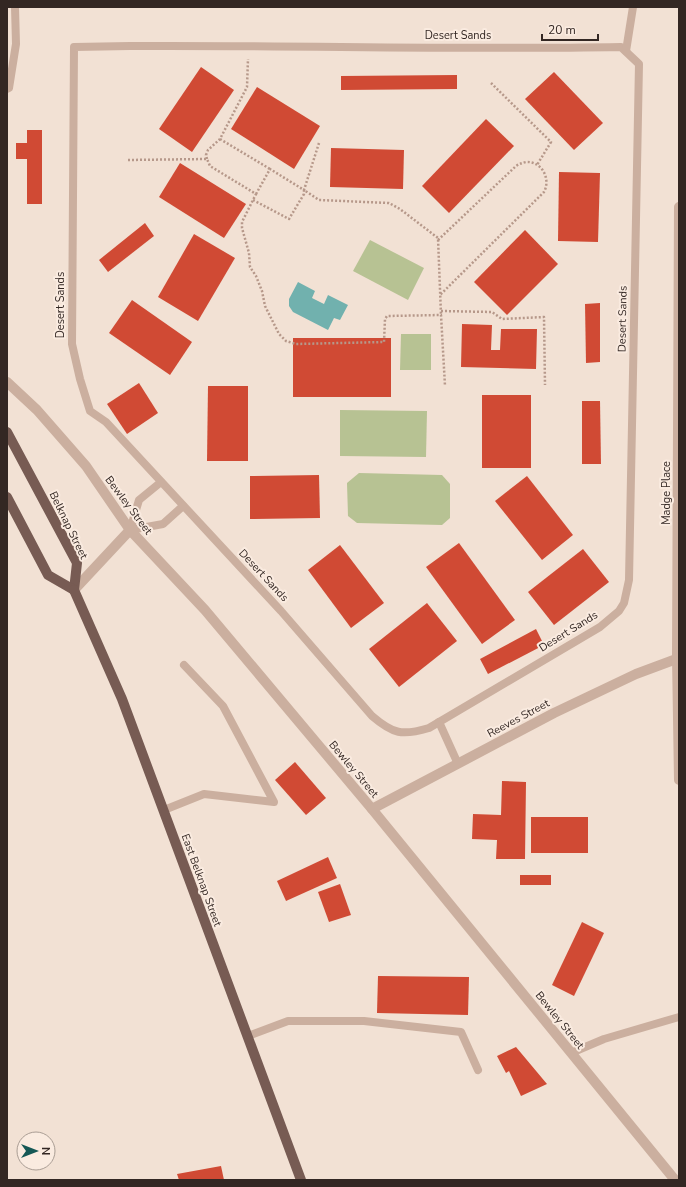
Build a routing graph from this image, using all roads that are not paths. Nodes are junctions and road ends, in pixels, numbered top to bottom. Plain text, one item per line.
1 (16, 7) edge
2 (633, 7) edge
3 (626, 51) junction
4 (7, 90) edge
5 (679, 207) edge
6 (7, 382) edge
7 (7, 432) edge
8 (161, 482) junction
9 (7, 497) edge
10 (183, 506) junction
11 (130, 530) junction
12 (74, 590) junction
13 (678, 658) edge
14 (184, 665) dead end
15 (439, 722) junction
16 (458, 764) junction
17 (679, 780) edge
18 (372, 809) junction
19 (164, 810) junction
20 (679, 1017) edge
21 (248, 1036) junction
22 (571, 1053) junction
23 (478, 1070) dead end
24 (301, 1180) edge
25 (675, 1180) edge

1 - 4 lane
2 - 3 lane
3 - 8 lane, Desert Sands
3 - 15 lane, Desert Sands
5 - 13 street, Madge Place
6 - 11 street, Bewley Street
7 - 12 main road, Belknap Street
8 - 10 lane, Desert Sands
8 - 11 lane
9 - 12 main road
10 - 11 lane
10 - 15 lane, Desert Sands
11 - 12 street
11 - 18 street, Bewley Street
12 - 19 main road, East Belknap Street
13 - 16 street, Reeves Street
13 - 17 street, Madge Place
14 - 19 lane
15 - 16 lane
16 - 18 street, Reeves Street
18 - 22 street, Bewley Street
19 - 21 main road, East Belknap Street
20 - 22 lane
21 - 23 lane
21 - 24 main road, East Belknap Street
22 - 25 street, Bewley Street

